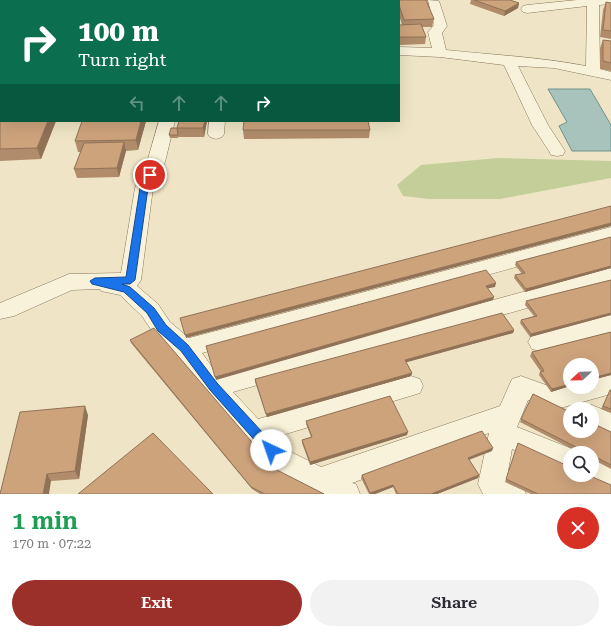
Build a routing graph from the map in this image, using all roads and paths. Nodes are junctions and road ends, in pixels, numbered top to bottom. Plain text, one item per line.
1 (611, 0) edge
2 (433, 1) edge
3 (593, 2) junction
4 (527, 9) dead end
5 (400, 52) edge
6 (440, 53) junction
7 (509, 61) junction
8 (593, 73) junction
9 (611, 76) edge
10 (167, 122) edge
11 (556, 151) dead end
12 (611, 234) edge
13 (611, 276) edge
14 (95, 281) junction
15 (0, 311) edge
16 (611, 322) edge
17 (540, 342) dead end
18 (184, 348) junction
19 (611, 384) edge
20 (411, 386) dead end
21 (214, 387) junction
22 (553, 399) junction
23 (563, 403) edge
24 (599, 419) edge
25 (506, 423) junction
26 (611, 425) edge
27 (254, 432) junction
28 (563, 457) edge
29 (599, 473) edge
30 (611, 477) edge
31 (320, 481) junction
32 (346, 494) edge
33 (512, 494) edge

1 - 3 street
2 - 6 street
3 - 4 street
3 - 8 street
5 - 6 street
6 - 7 street
7 - 8 street
7 - 11 street
8 - 9 street
10 - 14 street
12 - 18 street
13 - 21 street
14 - 15 street
14 - 18 street
16 - 17 street
18 - 21 street
19 - 22 street
20 - 27 street
21 - 27 street
22 - 23 street
22 - 25 street
24 - 26 street
25 - 28 street
25 - 31 street
25 - 33 street
27 - 31 street
29 - 30 street
31 - 32 street

